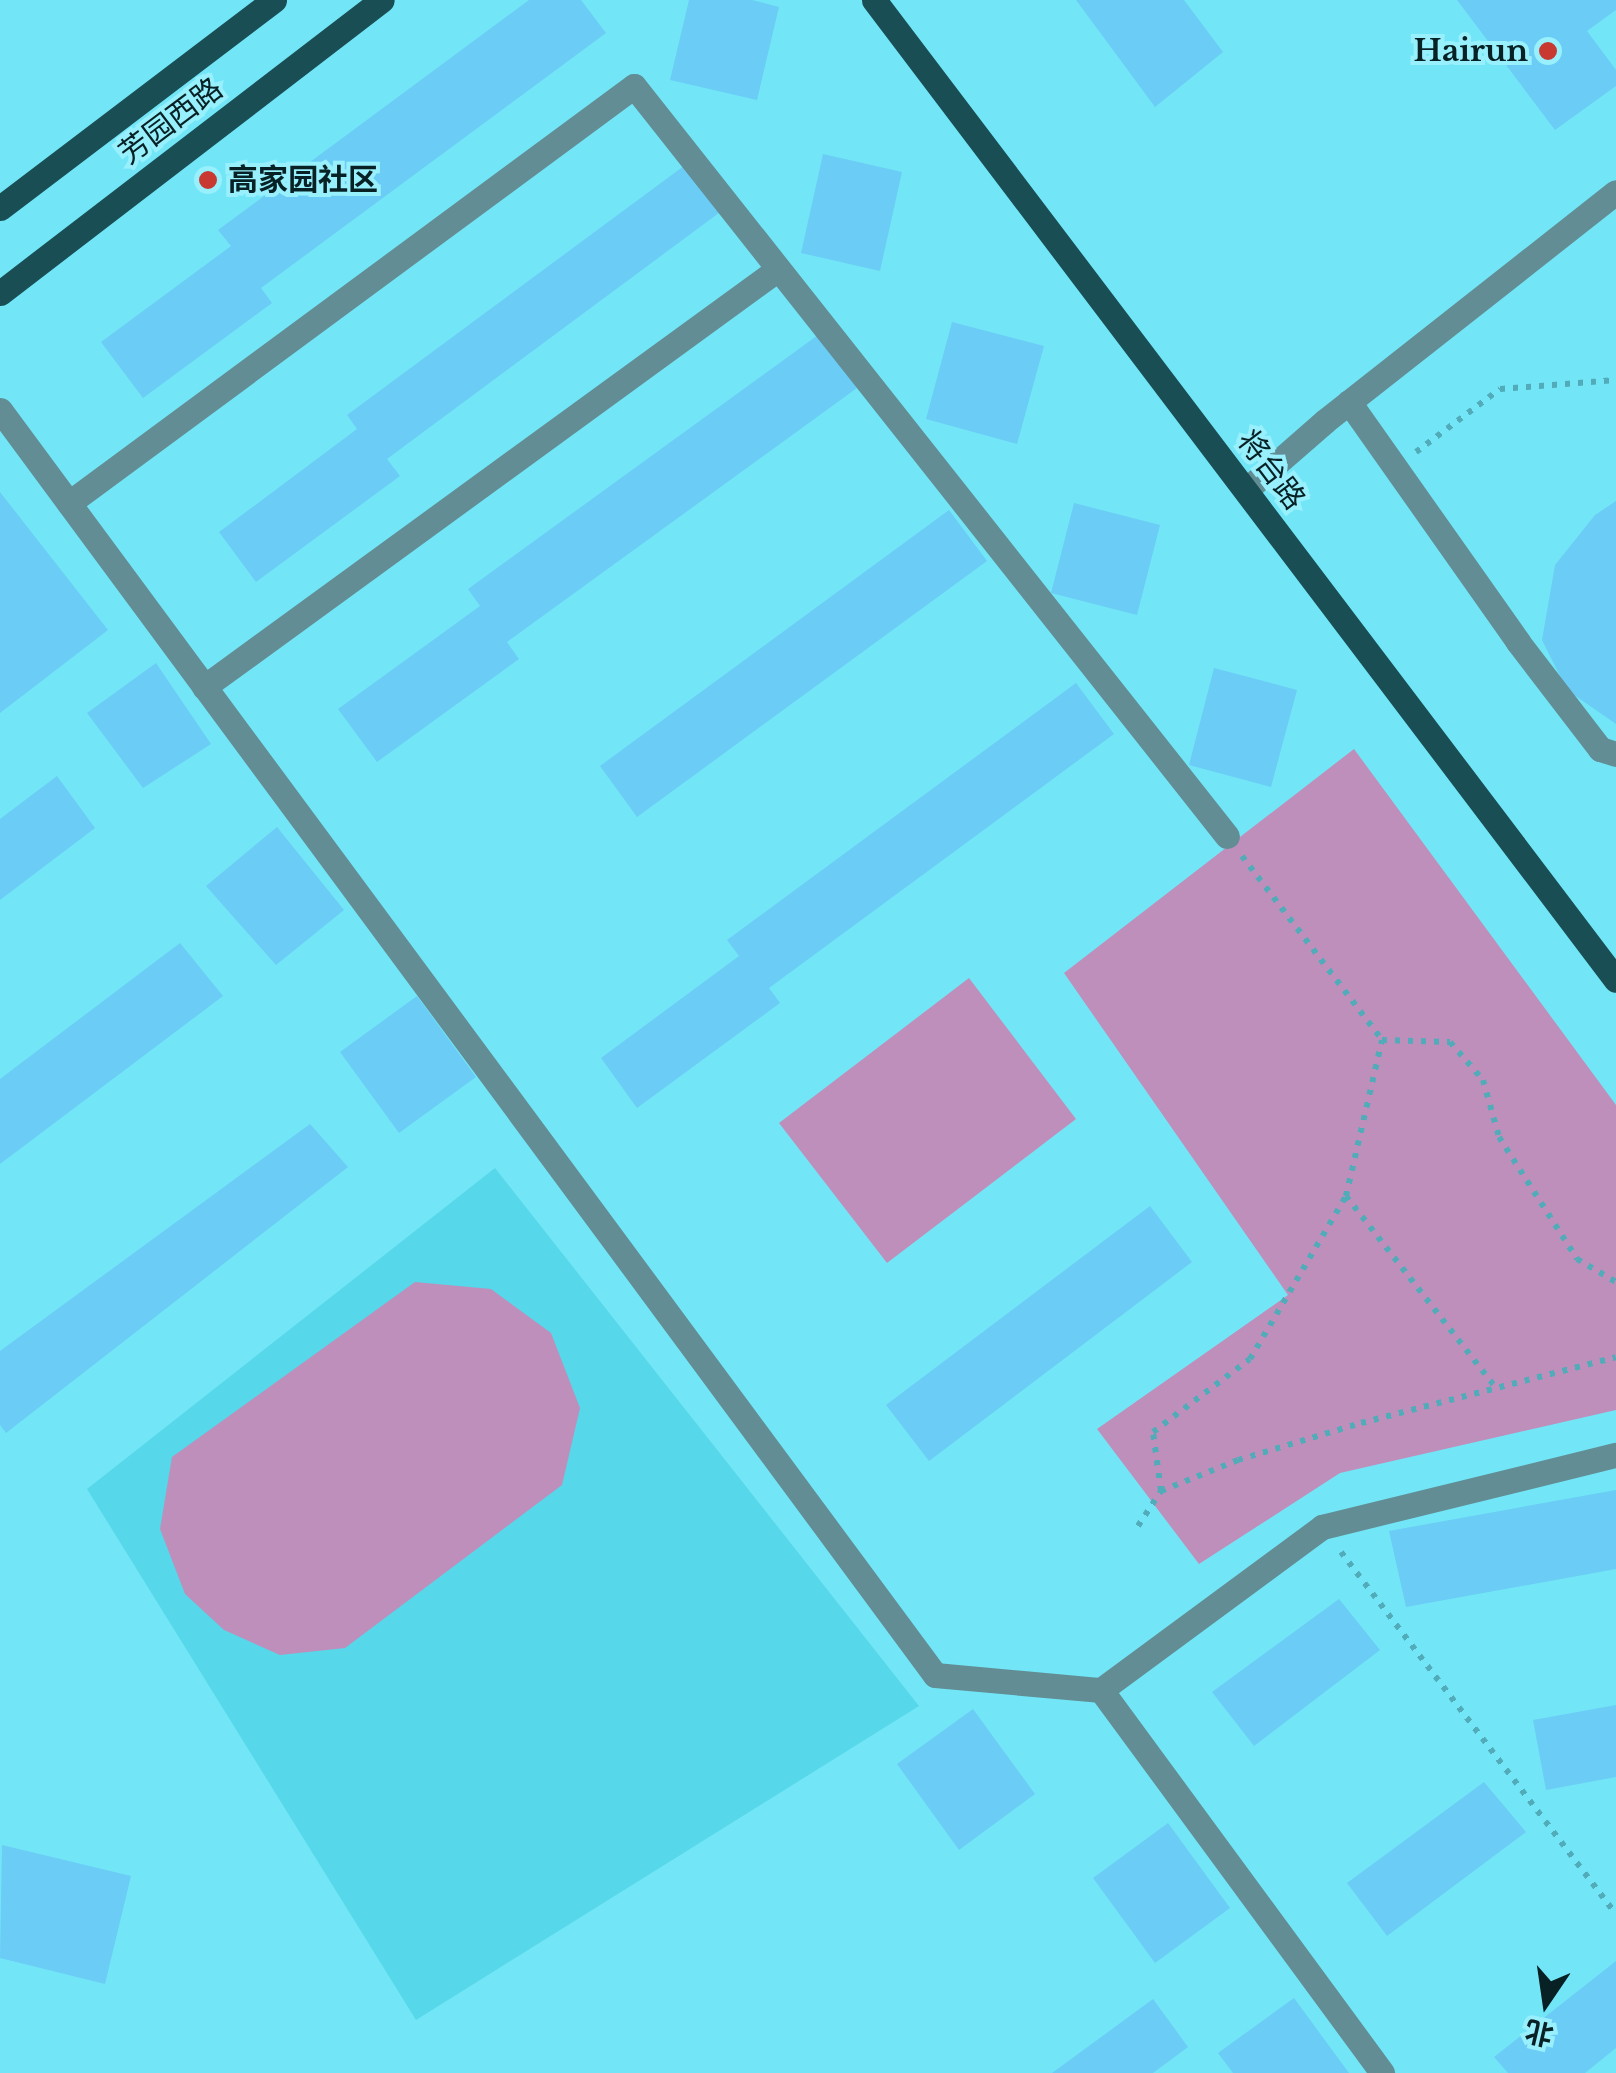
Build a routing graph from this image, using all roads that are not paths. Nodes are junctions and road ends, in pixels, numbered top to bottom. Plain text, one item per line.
1 (274, 0) edge
2 (382, 0) edge
3 (874, 0) edge
4 (1616, 192) edge
5 (0, 208) edge
6 (778, 268) junction
7 (0, 293) edge
8 (1349, 402) junction
9 (0, 410) edge
10 (1246, 490) junction
11 (69, 504) junction
12 (204, 688) junction
13 (1616, 754) edge
14 (1227, 836) road end
15 (1613, 969) edge
16 (1616, 1455) edge
17 (1101, 1690) junction
18 (1382, 2073) edge

1 - 5 main road, 芳园西路
2 - 7 main road, 芳园西路
3 - 10 main road, 将台路
4 - 8 street
6 - 11 street
6 - 12 street
6 - 14 street
8 - 10 street
8 - 13 street
9 - 11 street
10 - 15 main road, 将台路
11 - 12 street
12 - 17 street
16 - 17 street
17 - 18 street

